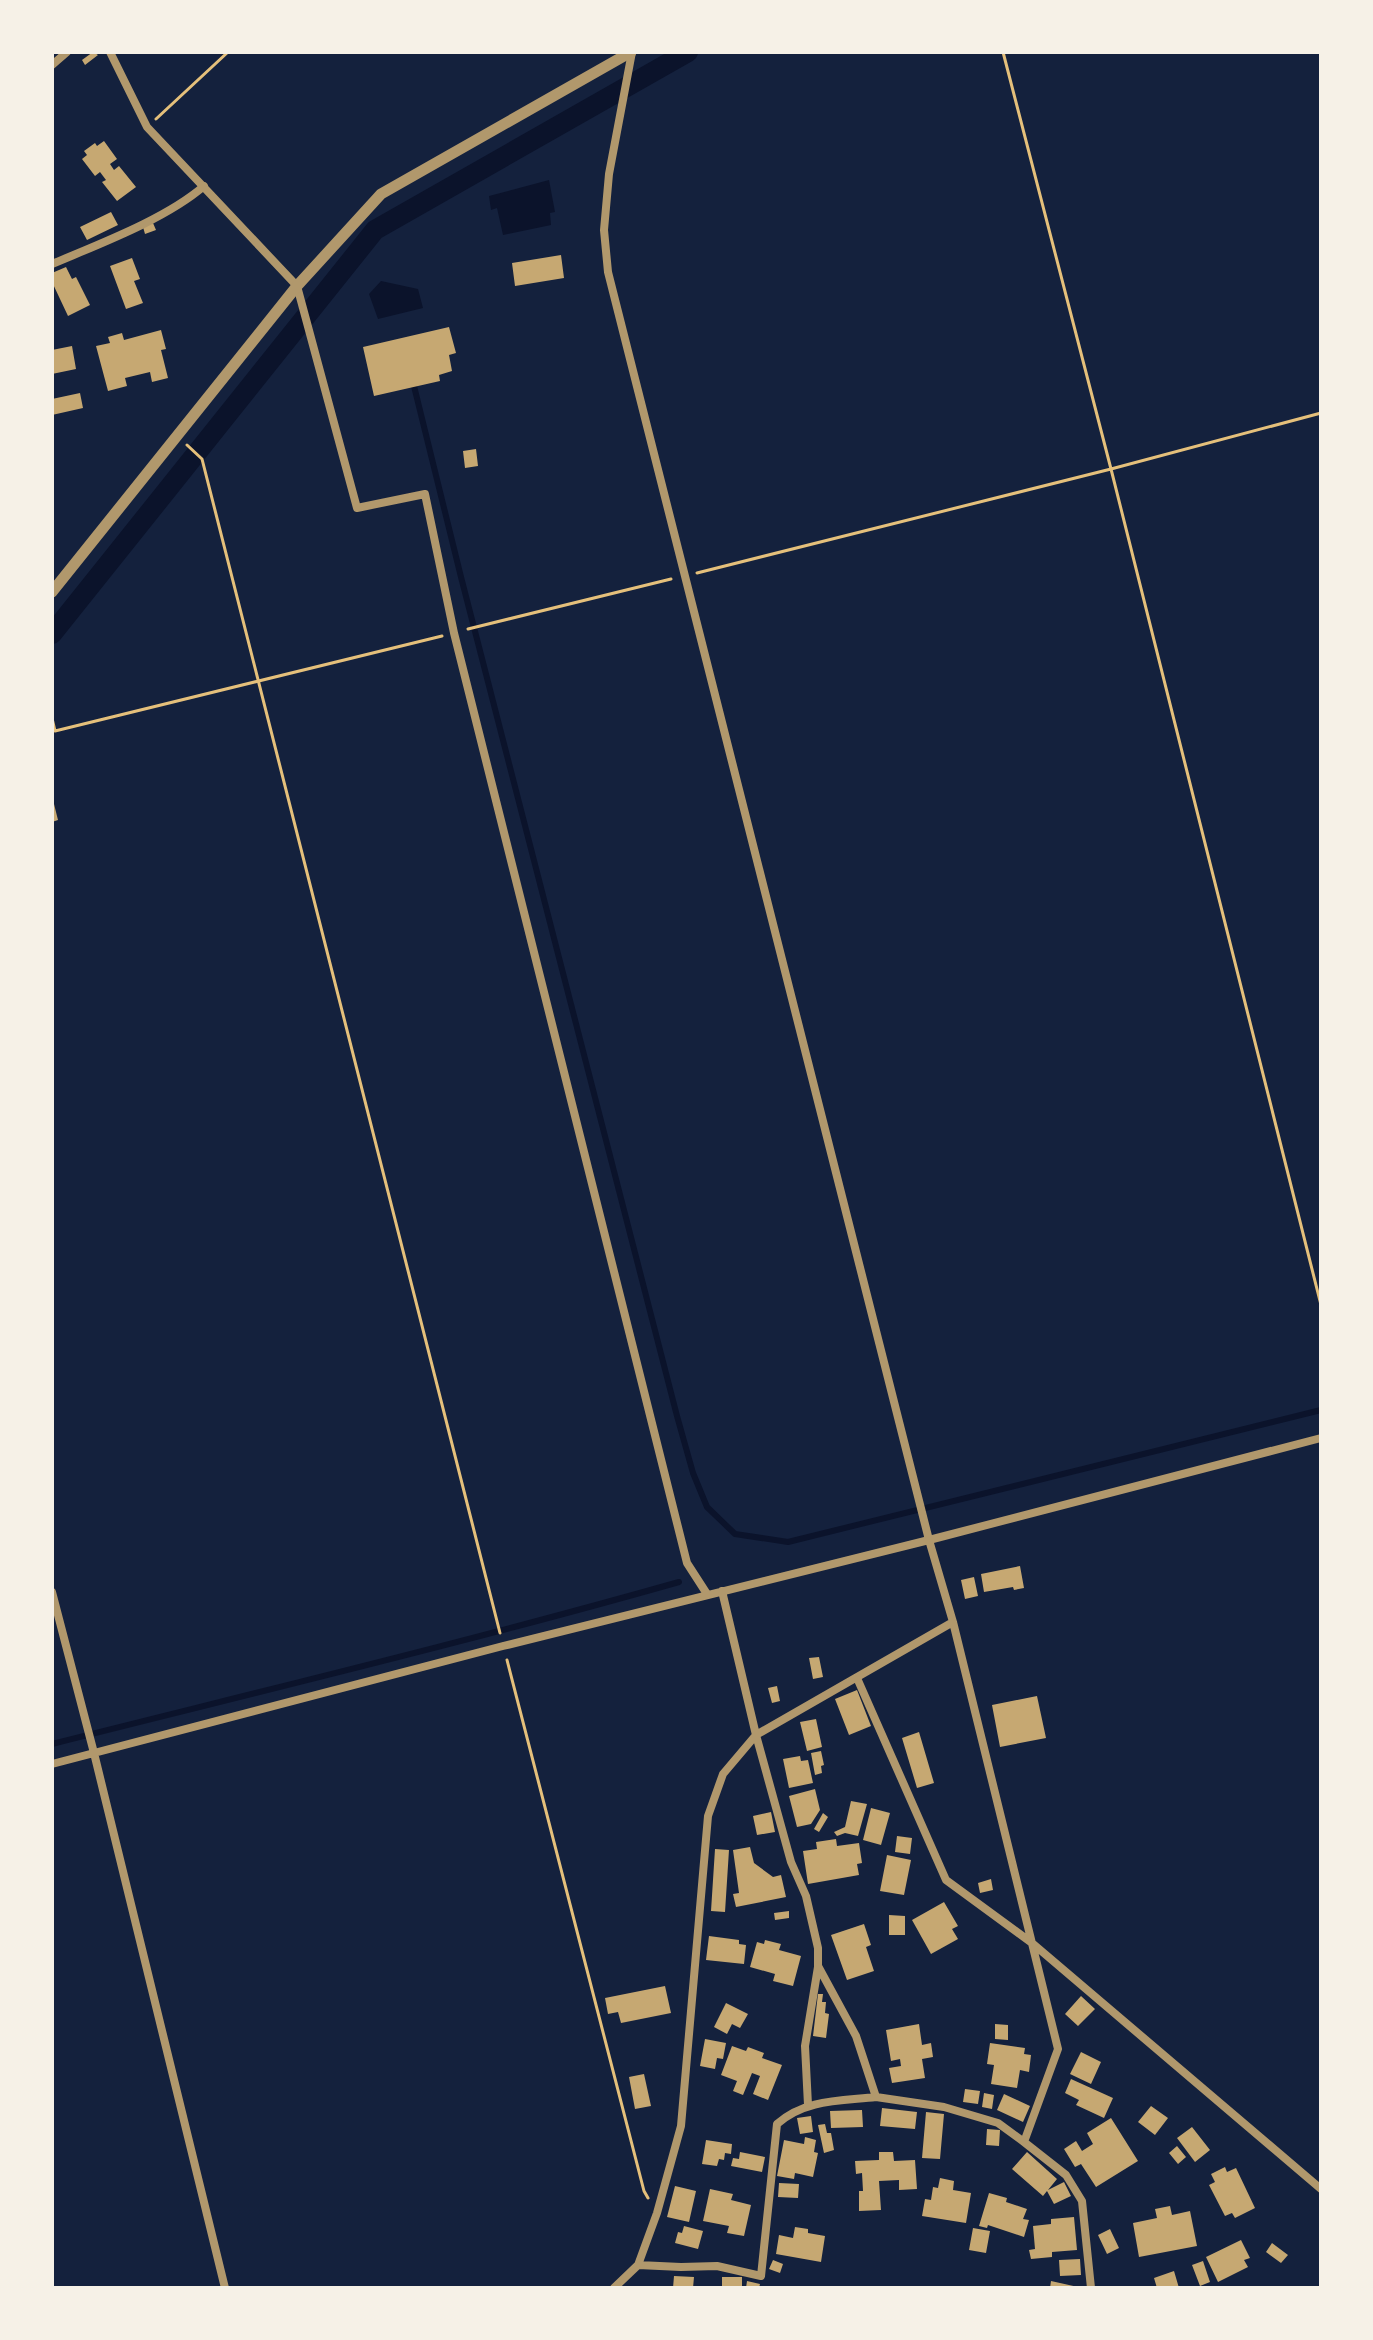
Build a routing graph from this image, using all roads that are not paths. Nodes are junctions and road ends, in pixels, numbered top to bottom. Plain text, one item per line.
1 (67, 52) edge
2 (110, 52) edge
3 (632, 52) edge
4 (52, 65) edge
5 (204, 186) junction
6 (52, 264) edge
7 (297, 286) junction
8 (52, 592) edge
9 (1321, 1438) edge
10 (929, 1540) junction
11 (722, 1591) junction
12 (52, 1592) edge
13 (707, 1594) junction
14 (953, 1622) junction
15 (857, 1678) junction
16 (756, 1735) junction
17 (94, 1753) junction
18 (52, 1764) edge
19 (1032, 1943) junction
20 (818, 1966) junction
21 (876, 2097) junction
22 (808, 2105) junction
23 (1024, 2142) junction
24 (1321, 2189) edge
25 (638, 2265) junction
26 (225, 2288) edge
27 (614, 2288) edge
28 (1091, 2288) edge

1 - 4 street
2 - 5 street
3 - 7 street
3 - 10 street
5 - 6 street
5 - 7 street
7 - 8 street
7 - 13 street
9 - 10 street
10 - 11 street
10 - 14 street
11 - 13 street
11 - 16 street
12 - 17 street
13 - 17 street
14 - 15 street
14 - 19 street
15 - 16 street
15 - 19 street
16 - 20 street
16 - 25 street
17 - 18 street
17 - 26 street
19 - 23 street
19 - 24 street
20 - 21 street
20 - 22 street
21 - 22 street
21 - 23 street
22 - 25 street
23 - 28 street
25 - 27 street

